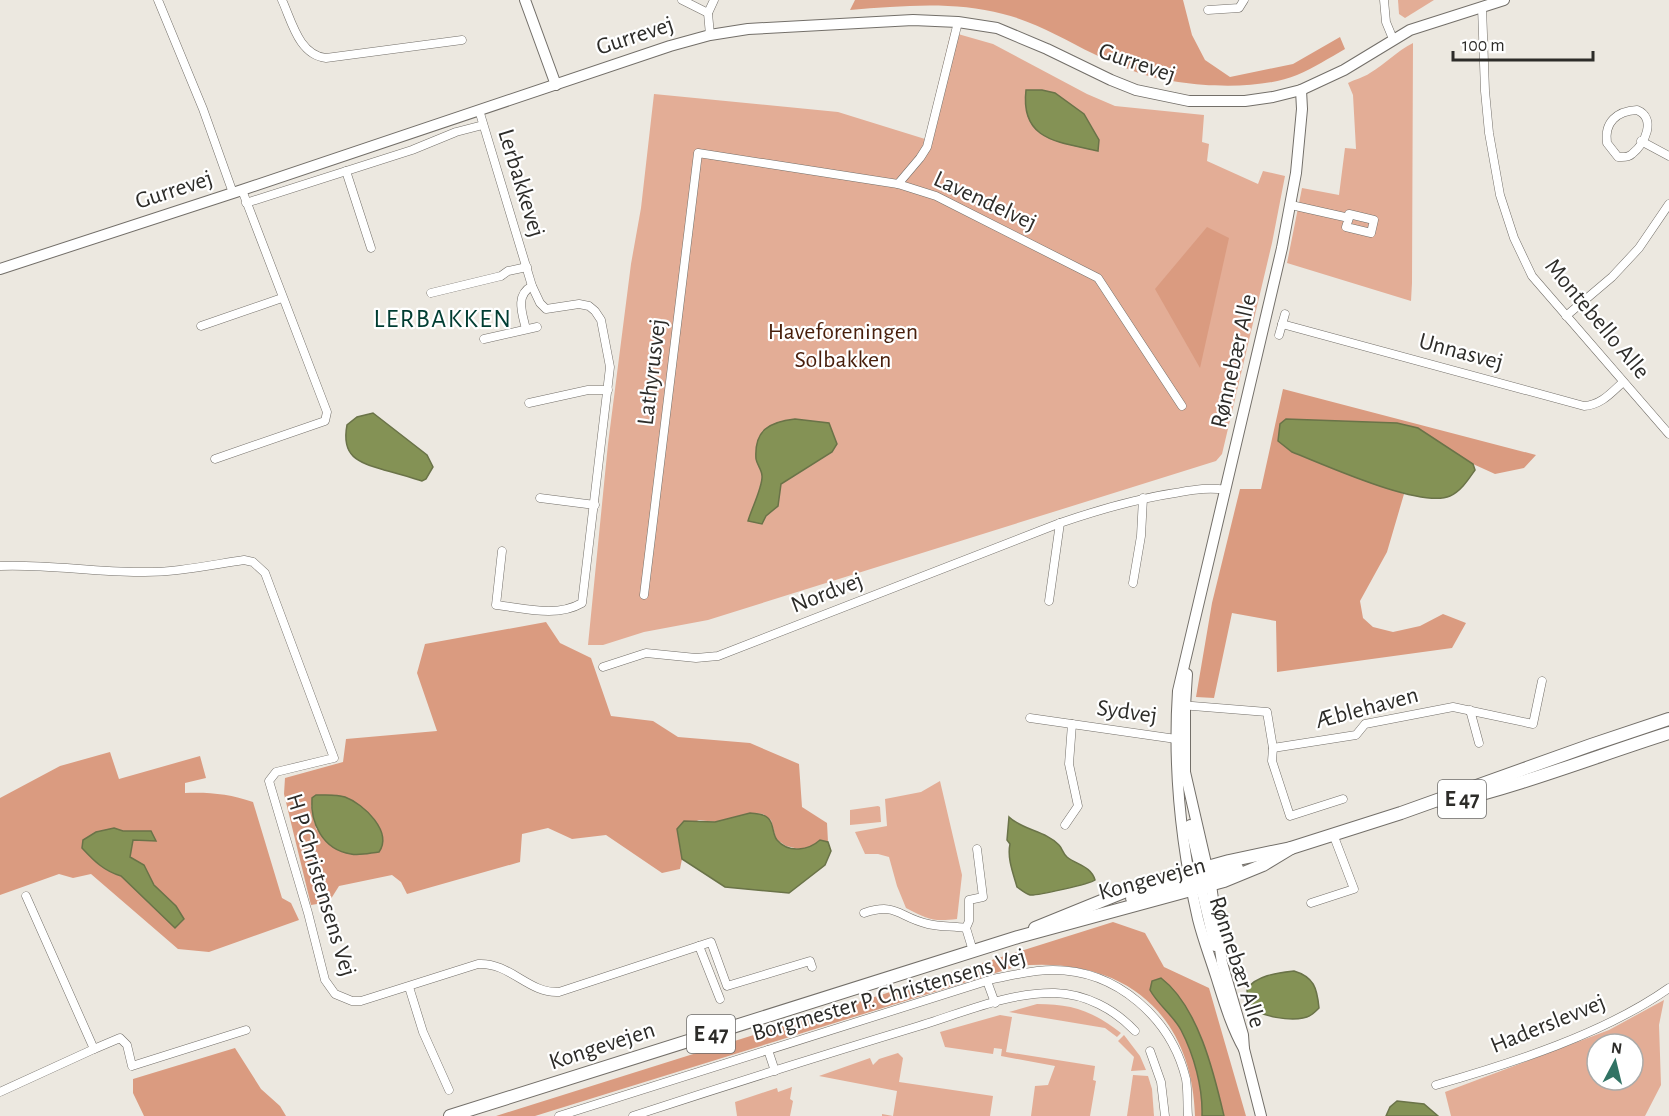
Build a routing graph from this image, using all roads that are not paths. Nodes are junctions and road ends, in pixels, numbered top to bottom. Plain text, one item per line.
1 (158, 0) edge
2 (282, 0) edge
3 (525, 0) edge
4 (682, 0) edge
5 (714, 0) edge
6 (1244, 0) edge
7 (1383, 0) edge
8 (1504, 0) edge
9 (1482, 7) junction
10 (1208, 10) dead end
11 (708, 13) junction
12 (958, 22) junction
13 (710, 35) junction
14 (1393, 39) junction
15 (462, 40) dead end
16 (556, 85) junction
17 (1301, 90) junction
18 (479, 110) junction
19 (483, 125) junction
20 (1641, 141) junction
21 (698, 153) joint
22 (1669, 156) edge
23 (346, 171) junction
24 (898, 184) junction
25 (238, 191) junction
26 (246, 203) junction
27 (1669, 204) edge
28 (1290, 205) junction
29 (1348, 218) dead end
30 (371, 248) dead end
31 (526, 267) junction
32 (0, 269) edge
33 (532, 286) junction
34 (431, 293) dead end
35 (282, 298) junction
36 (1284, 314) dead end
37 (1566, 316) junction
38 (1282, 324) junction
39 (201, 326) dead end
40 (537, 327) dead end
41 (526, 329) junction
42 (1280, 335) dead end
43 (484, 339) dead end
44 (1623, 382) junction
45 (608, 390) junction
46 (529, 403) dead end
47 (1182, 406) dead end
48 (1669, 434) edge
49 (215, 459) dead end
50 (1226, 490) junction
51 (540, 498) dead end
52 (1143, 498) junction
53 (595, 505) junction
54 (1060, 523) junction
55 (502, 551) dead end
56 (0, 566) edge
57 (1133, 583) dead end
58 (645, 595) dead end
59 (1050, 601) dead end
60 (603, 667) dead end
61 (1542, 681) dead end
62 (1181, 705) junction
63 (1470, 710) junction
64 (1030, 718) dead end
65 (1669, 719) edge
66 (1072, 724) junction
67 (1669, 733) edge
68 (1176, 739) junction
69 (1479, 743) dead end
70 (1273, 748) junction
71 (1343, 799) dead end
72 (1401, 813) junction
73 (1065, 825) dead end
74 (1333, 834) junction
75 (977, 849) dead end
76 (1287, 851) junction
77 (1200, 878) junction
78 (26, 896) dead end
79 (1311, 903) dead end
80 (864, 913) dead end
81 (966, 927) junction
82 (1018, 937) junction
83 (699, 946) junction
84 (973, 951) junction
85 (812, 967) dead end
86 (987, 981) junction
87 (409, 987) junction
88 (1669, 988) edge
89 (720, 999) dead end
90 (995, 1003) junction
91 (246, 1030) dead end
92 (1135, 1031) dead end
93 (94, 1049) junction
94 (1244, 1049) junction
95 (768, 1050) junction
96 (1150, 1051) dead end
97 (775, 1071) junction
98 (1436, 1085) dead end
99 (449, 1090) dead end
100 (0, 1092) edge
101 (568, 1115) edge
102 (450, 1116) edge
103 (559, 1116) edge
104 (633, 1116) edge
105 (1165, 1116) edge
106 (1188, 1116) edge
107 (1261, 1116) edge

1 - 25 street
2 - 15 street
3 - 16 main road
4 - 11 street
5 - 11 street
6 - 10 street
7 - 14 street
8 - 9 main road, Gurrevej
9 - 14 main road, Gurrevej
9 - 37 street, Montebello Alle
11 - 13 street
12 - 13 main road, Gurrevej
12 - 17 main road, Gurrevej
12 - 24 street
13 - 16 main road, Gurrevej
14 - 17 main road, Gurrevej
16 - 18 main road, Gurrevej
17 - 28 main road, Rønnebær Alle
18 - 19 street, Lerbakkevej
18 - 25 main road, Gurrevej
19 - 23 street, Gurrevej
19 - 31 street, Lerbakkevej
20 - 20 street
20 - 22 street
21 - 24 street, Lavendelvej
21 - 58 street, Lathyrusvej
23 - 26 street, Gurrevej
23 - 30 street
24 - 47 street, Lavendelvej
25 - 26 street
25 - 32 main road, Gurrevej
26 - 35 street
27 - 37 street
28 - 29 street
28 - 50 main road, Rønnebær Alle
31 - 33 street, Lerbakkevej
31 - 34 street, Lerbakkevej
33 - 41 street
33 - 45 street, Lerbakkevej
35 - 39 street
35 - 49 street
36 - 38 street
37 - 44 street, Montebello Alle
38 - 42 street
38 - 44 street, Unnasvej
40 - 41 street
41 - 43 street
44 - 48 street, Montebello Alle
45 - 46 street
45 - 53 street, Lerbakkevej
50 - 52 street, Nordvej
50 - 62 main road, Rønnebær Alle
51 - 53 street
52 - 54 street, Nordvej
52 - 57 street
53 - 55 street, Lerbakkevej
54 - 59 street
54 - 60 street, Nordvej
56 - 87 street, H P Christensens Vej
61 - 63 street, Æblehaven
62 - 68 main road, Rønnebær Alle
62 - 70 street
62 - 77 main road, Rønnebær Alle
63 - 69 street
63 - 70 street, Æblehaven
64 - 66 street, Sydvej
65 - 72 main road, Kongevejen / E 47
66 - 68 street, Sydvej
66 - 73 street, Sydvej
67 - 72 main road, Kongevejen / E 47
68 - 77 main road, Rønnebær Alle
70 - 71 street
72 - 74 main road, Kongevejen / E 47
74 - 76 main road, Kongevejen / E 47
74 - 79 street
75 - 81 street
76 - 77 main road, Kongevejen / E 47
76 - 77 main road, Kongevejen / E 47
77 - 82 main road, Kongevejen / E 47
77 - 82 main road, Kongevejen / E 47
77 - 94 main road, Rønnebær Alle
77 - 94 main road, Rønnebær Alle
78 - 93 street
80 - 81 street
81 - 84 street
82 - 84 main road, Kongevejen / E 47
83 - 85 street
83 - 87 street, H P Christensens Vej
83 - 89 street
84 - 102 main road, Kongevejen / E 47
86 - 90 street
86 - 95 street, Borgmester P. Christensens Vej
86 - 106 street, Borgmester P. Christensens Vej
87 - 99 street
88 - 98 street, Haderslevvej
90 - 92 street
90 - 97 street
91 - 93 street
93 - 100 street
94 - 107 main road, Rønnebær Alle
95 - 97 street
95 - 101 street, Borgmester P. Christensens Vej
96 - 105 street
97 - 104 street
101 - 103 street, Borgmester P. Christensens Vej

